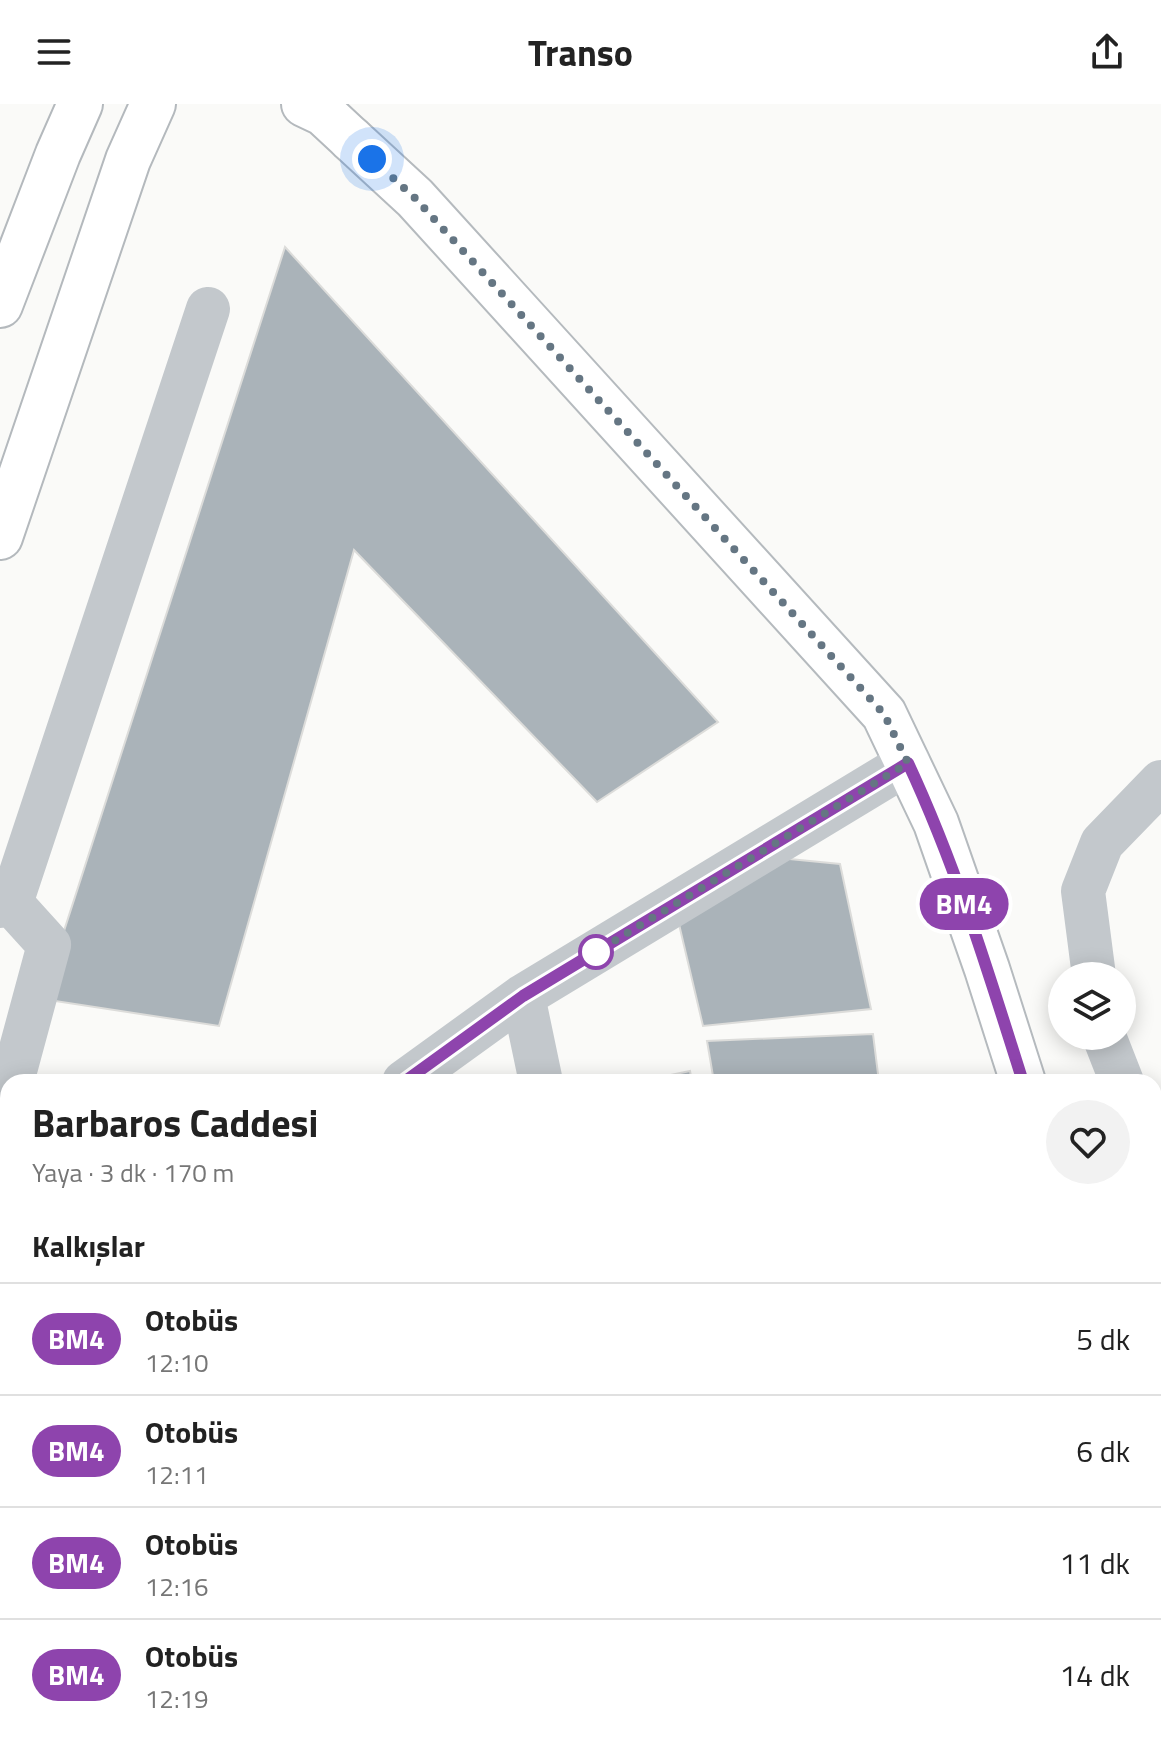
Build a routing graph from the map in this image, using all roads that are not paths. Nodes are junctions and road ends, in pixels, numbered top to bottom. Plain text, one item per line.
1 (80, 104) edge
2 (177, 104) edge
3 (304, 104) edge
4 (145, 121) edge
5 (339, 121) edge
6 (0, 305) edge
7 (208, 309) dead end
8 (0, 537) edge
9 (908, 763) junction
10 (1161, 782) edge
11 (5, 904) edge
12 (1092, 962) edge
13 (523, 996) junction
14 (1109, 1050) edge
15 (14, 1074) edge
16 (415, 1074) edge
17 (539, 1074) edge
18 (1020, 1074) edge
19 (1119, 1074) edge

1 - 6 main road
2 - 4 main road
3 - 5 main road
4 - 8 main road
5 - 9 main road
7 - 11 street
9 - 13 street
9 - 18 main road
10 - 12 street
11 - 15 street
13 - 16 street
13 - 17 street
14 - 19 street

